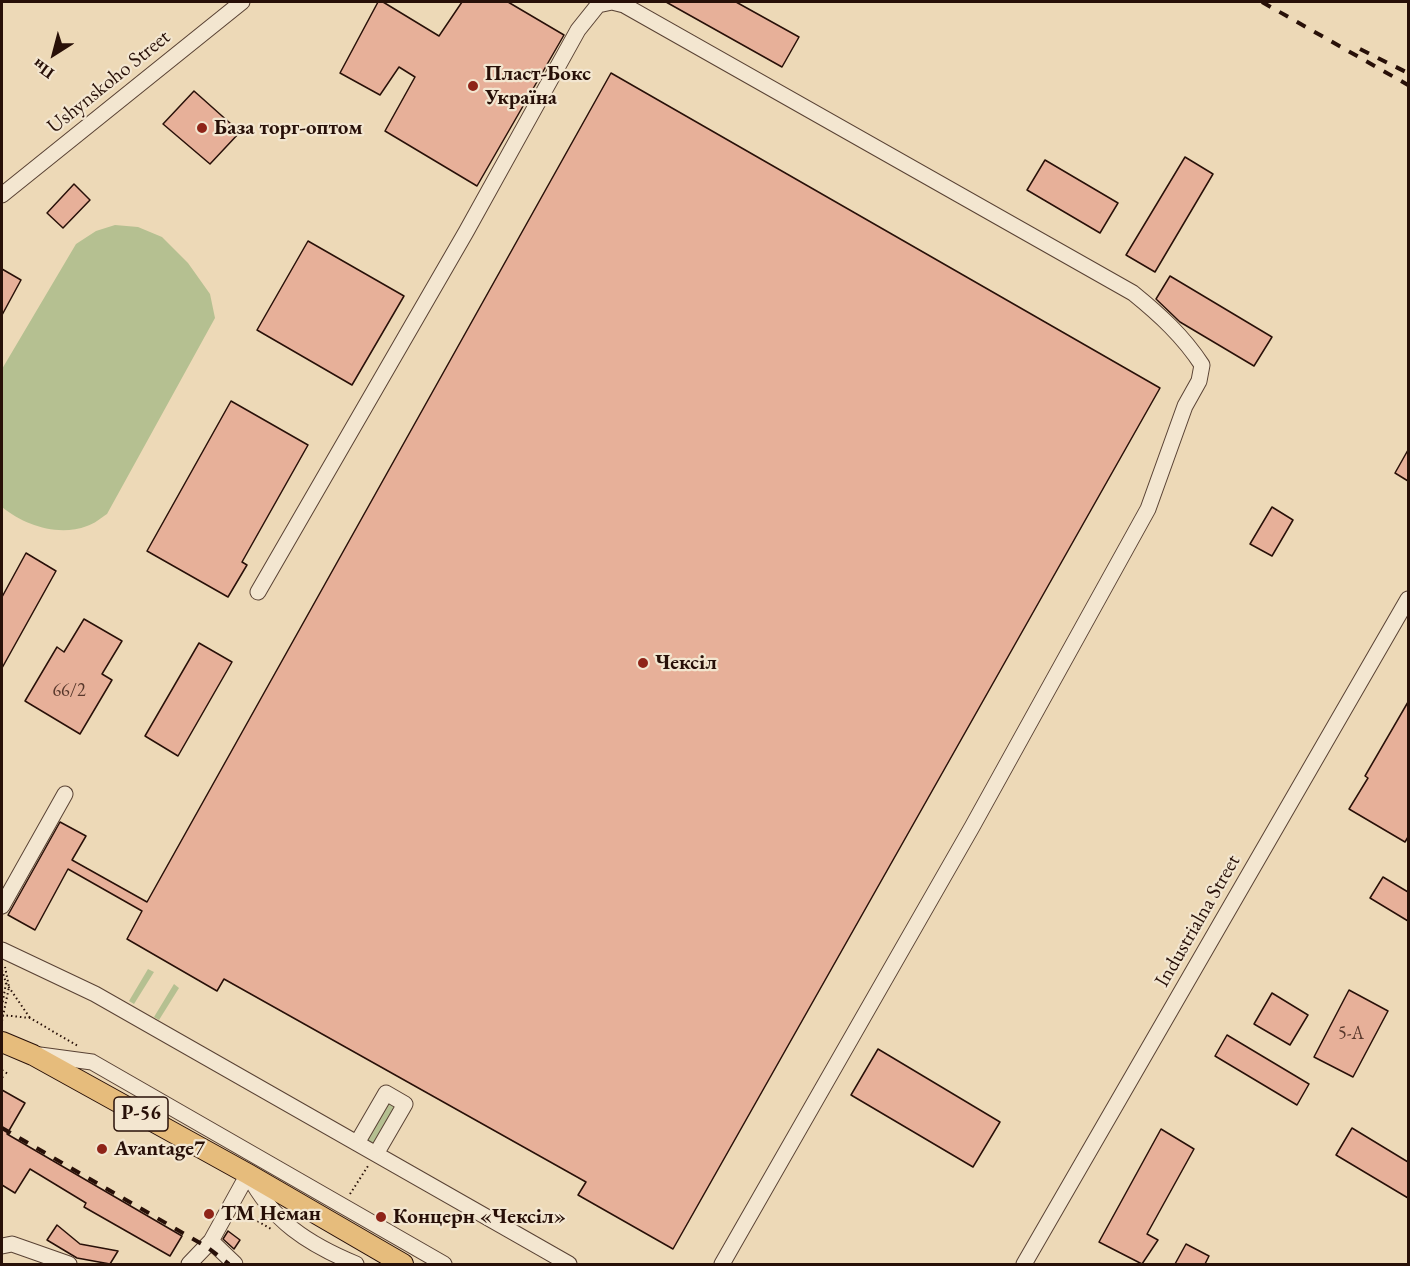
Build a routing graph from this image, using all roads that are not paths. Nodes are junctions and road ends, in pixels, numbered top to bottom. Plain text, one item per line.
1 (242, 2) edge
2 (2, 195) edge
3 (258, 592) dead end
4 (1408, 599) edge
5 (65, 794) dead end
6 (2, 906) edge
7 (4, 962) edge
8 (3, 1019) edge
9 (2, 1042) edge
10 (27, 1052) junction
11 (357, 1143) junction
12 (376, 1154) junction
13 (248, 1174) junction
14 (211, 1241) junction
15 (2, 1246) edge
16 (1030, 1263) edge
17 (69, 1264) edge
18 (189, 1264) edge
19 (235, 1264) edge
20 (356, 1264) edge
21 (403, 1264) edge
22 (444, 1264) edge
23 (569, 1264) edge
24 (722, 1264) edge

1 - 2 street, Ushynskoho Street
3 - 24 street
4 - 16 street, Industrialna Street
5 - 6 street
7 - 11 street
8 - 10 main road, Р-56
9 - 10 main road, Р-56
10 - 13 main road, Р-56
10 - 22 street
11 - 12 street
11 - 12 street
12 - 23 street
13 - 14 street
13 - 20 street
13 - 21 main road, Р-56
14 - 18 street
14 - 19 street
15 - 17 street

